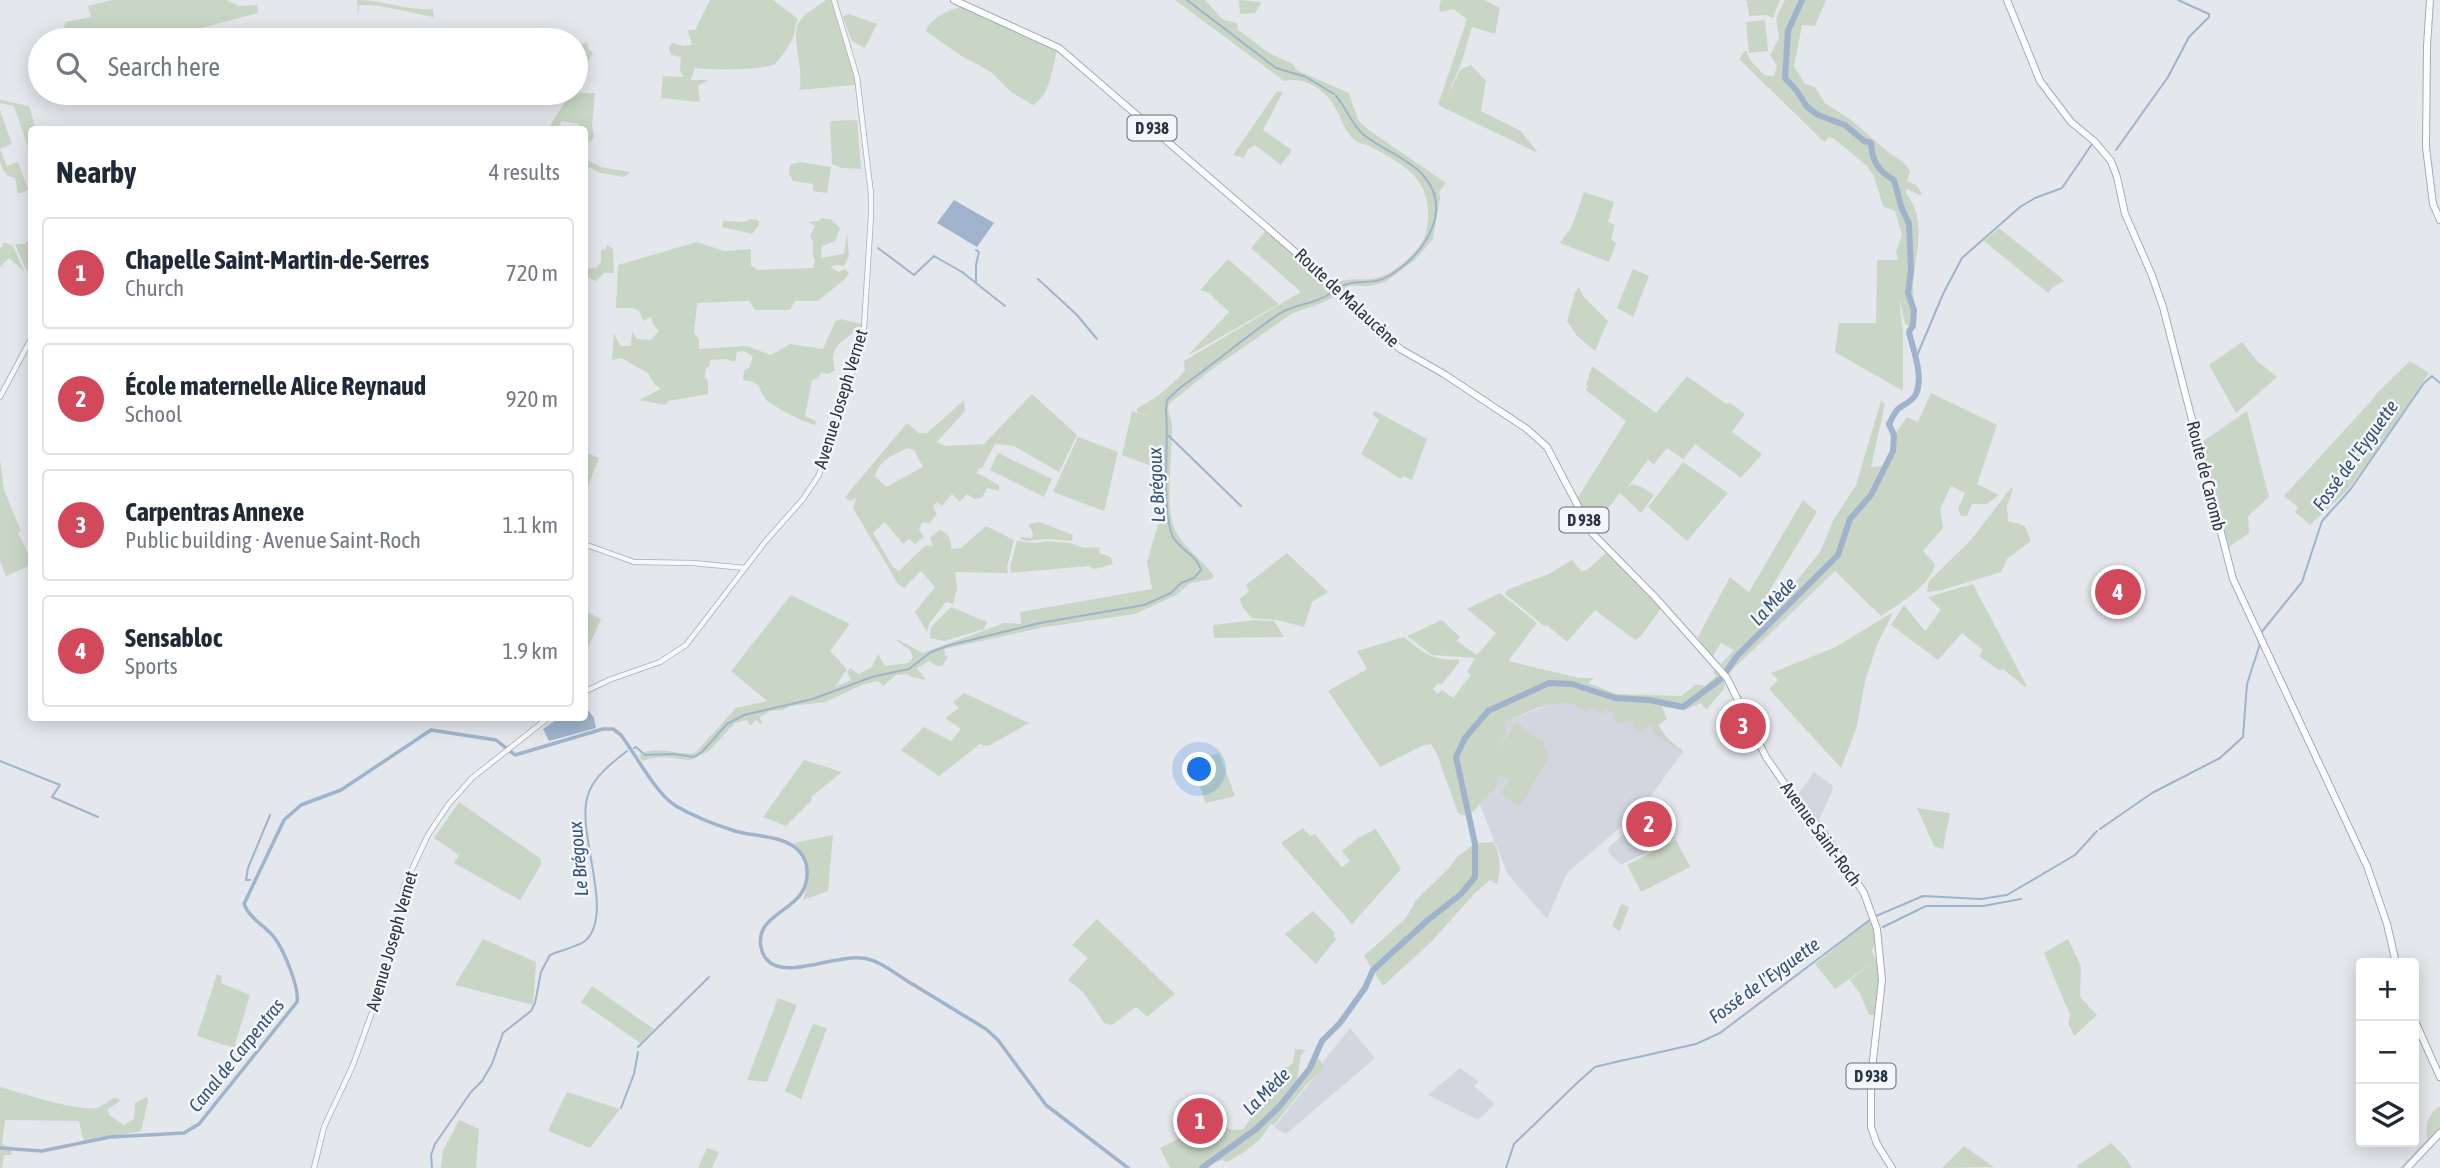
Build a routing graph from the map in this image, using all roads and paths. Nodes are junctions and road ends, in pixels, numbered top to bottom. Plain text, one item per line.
1 (834, 0) edge
2 (954, 0) edge
3 (2007, 0) edge
4 (2430, 0) edge
5 (2440, 220) edge
6 (28, 344) edge
7 (0, 397) edge
8 (588, 545) edge
9 (743, 571) junction
10 (1725, 676) joint
11 (588, 690) edge
12 (544, 721) edge
13 (2395, 958) edge
14 (2415, 1021) edge
15 (2440, 1075) edge
16 (2440, 1133) edge
17 (2440, 1139) edge
18 (314, 1168) edge
19 (1892, 1168) edge
20 (2407, 1168) edge
21 (2413, 1168) edge

1 - 9 street, Avenue Joseph Vernet
2 - 10 main road, Route de Malaucène / D 938
3 - 13 main road, Route de Caromb
4 - 5 main road
6 - 7 street
8 - 9 street
9 - 11 street, Avenue Joseph Vernet
10 - 19 main road, Avenue Saint-Roch / D 938
12 - 18 street, Avenue Joseph Vernet
14 - 15 main road
16 - 20 main road
17 - 21 main road

